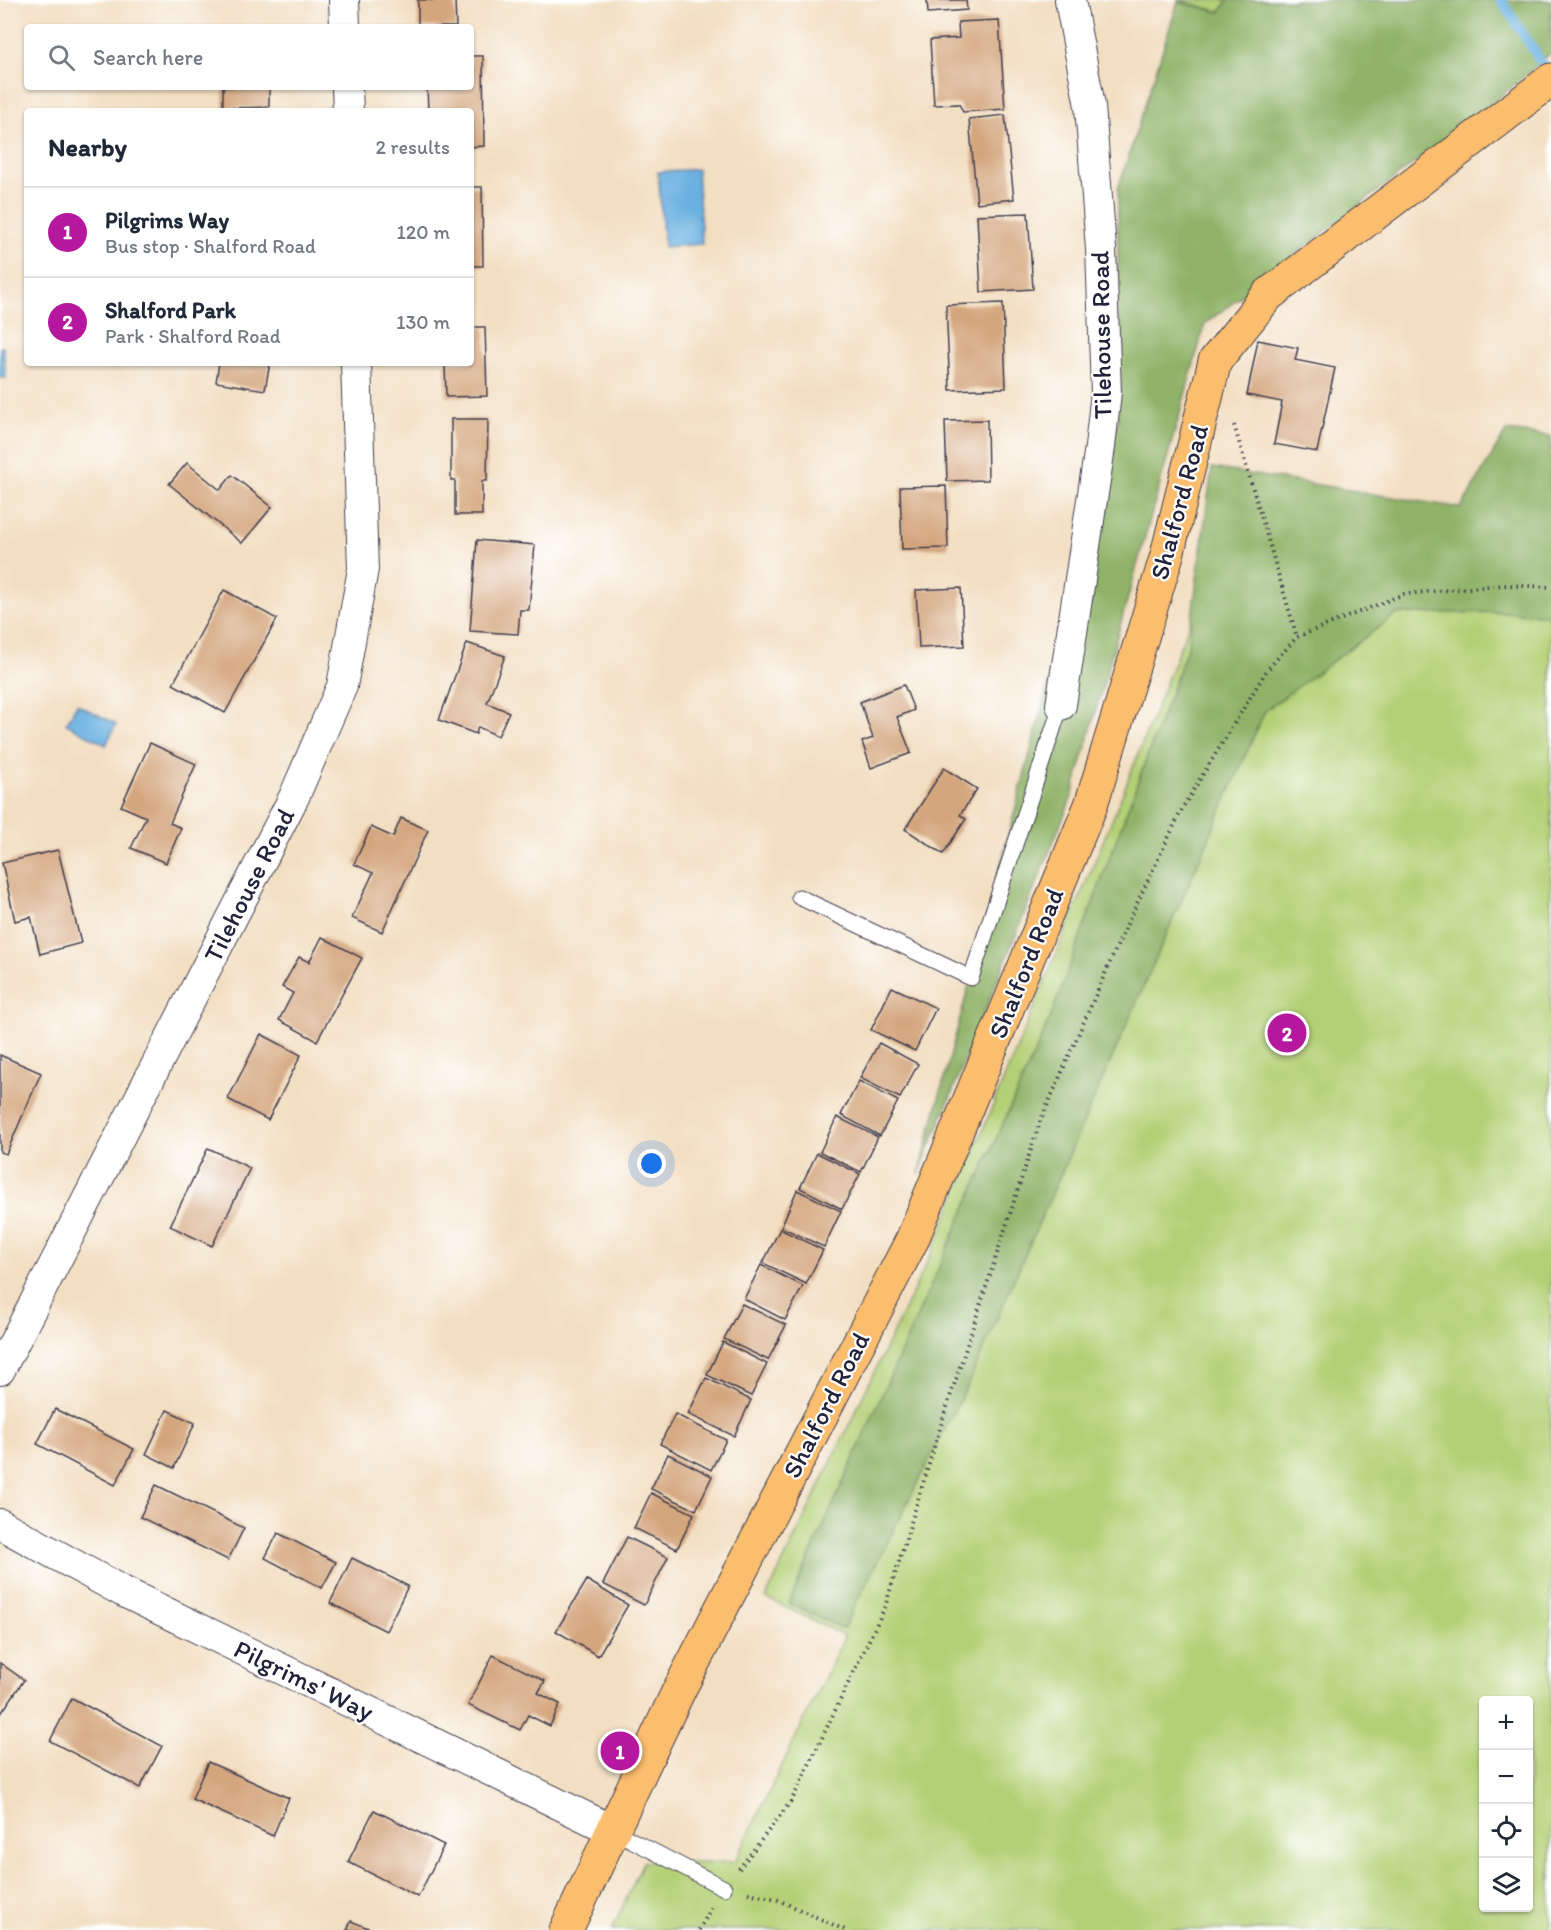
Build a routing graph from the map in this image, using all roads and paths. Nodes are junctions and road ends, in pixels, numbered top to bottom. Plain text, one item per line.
1 (344, 0) edge
2 (1070, 0) edge
3 (345, 24) edge
4 (1551, 80) edge
5 (347, 90) edge
6 (348, 108) edge
7 (356, 366) edge
8 (1232, 416) dead end
9 (1551, 587) edge
10 (1297, 637) junction
11 (1061, 705) joint
12 (799, 897) dead end
13 (0, 1370) edge
14 (0, 1524) edge
15 (612, 1830) junction
16 (724, 1888) junction
17 (566, 1930) edge
18 (699, 1930) edge
19 (845, 1930) edge

1 - 3 street
2 - 11 street, Tilehouse Road
4 - 15 main road, Shalford Road
5 - 6 street
7 - 13 street, Tilehouse Road
8 - 10 path
9 - 10 path
10 - 16 path
11 - 12 lane
14 - 15 street, Pilgrims' Way
15 - 16 lane
15 - 17 main road, Shalford Road
16 - 18 path
16 - 19 path

